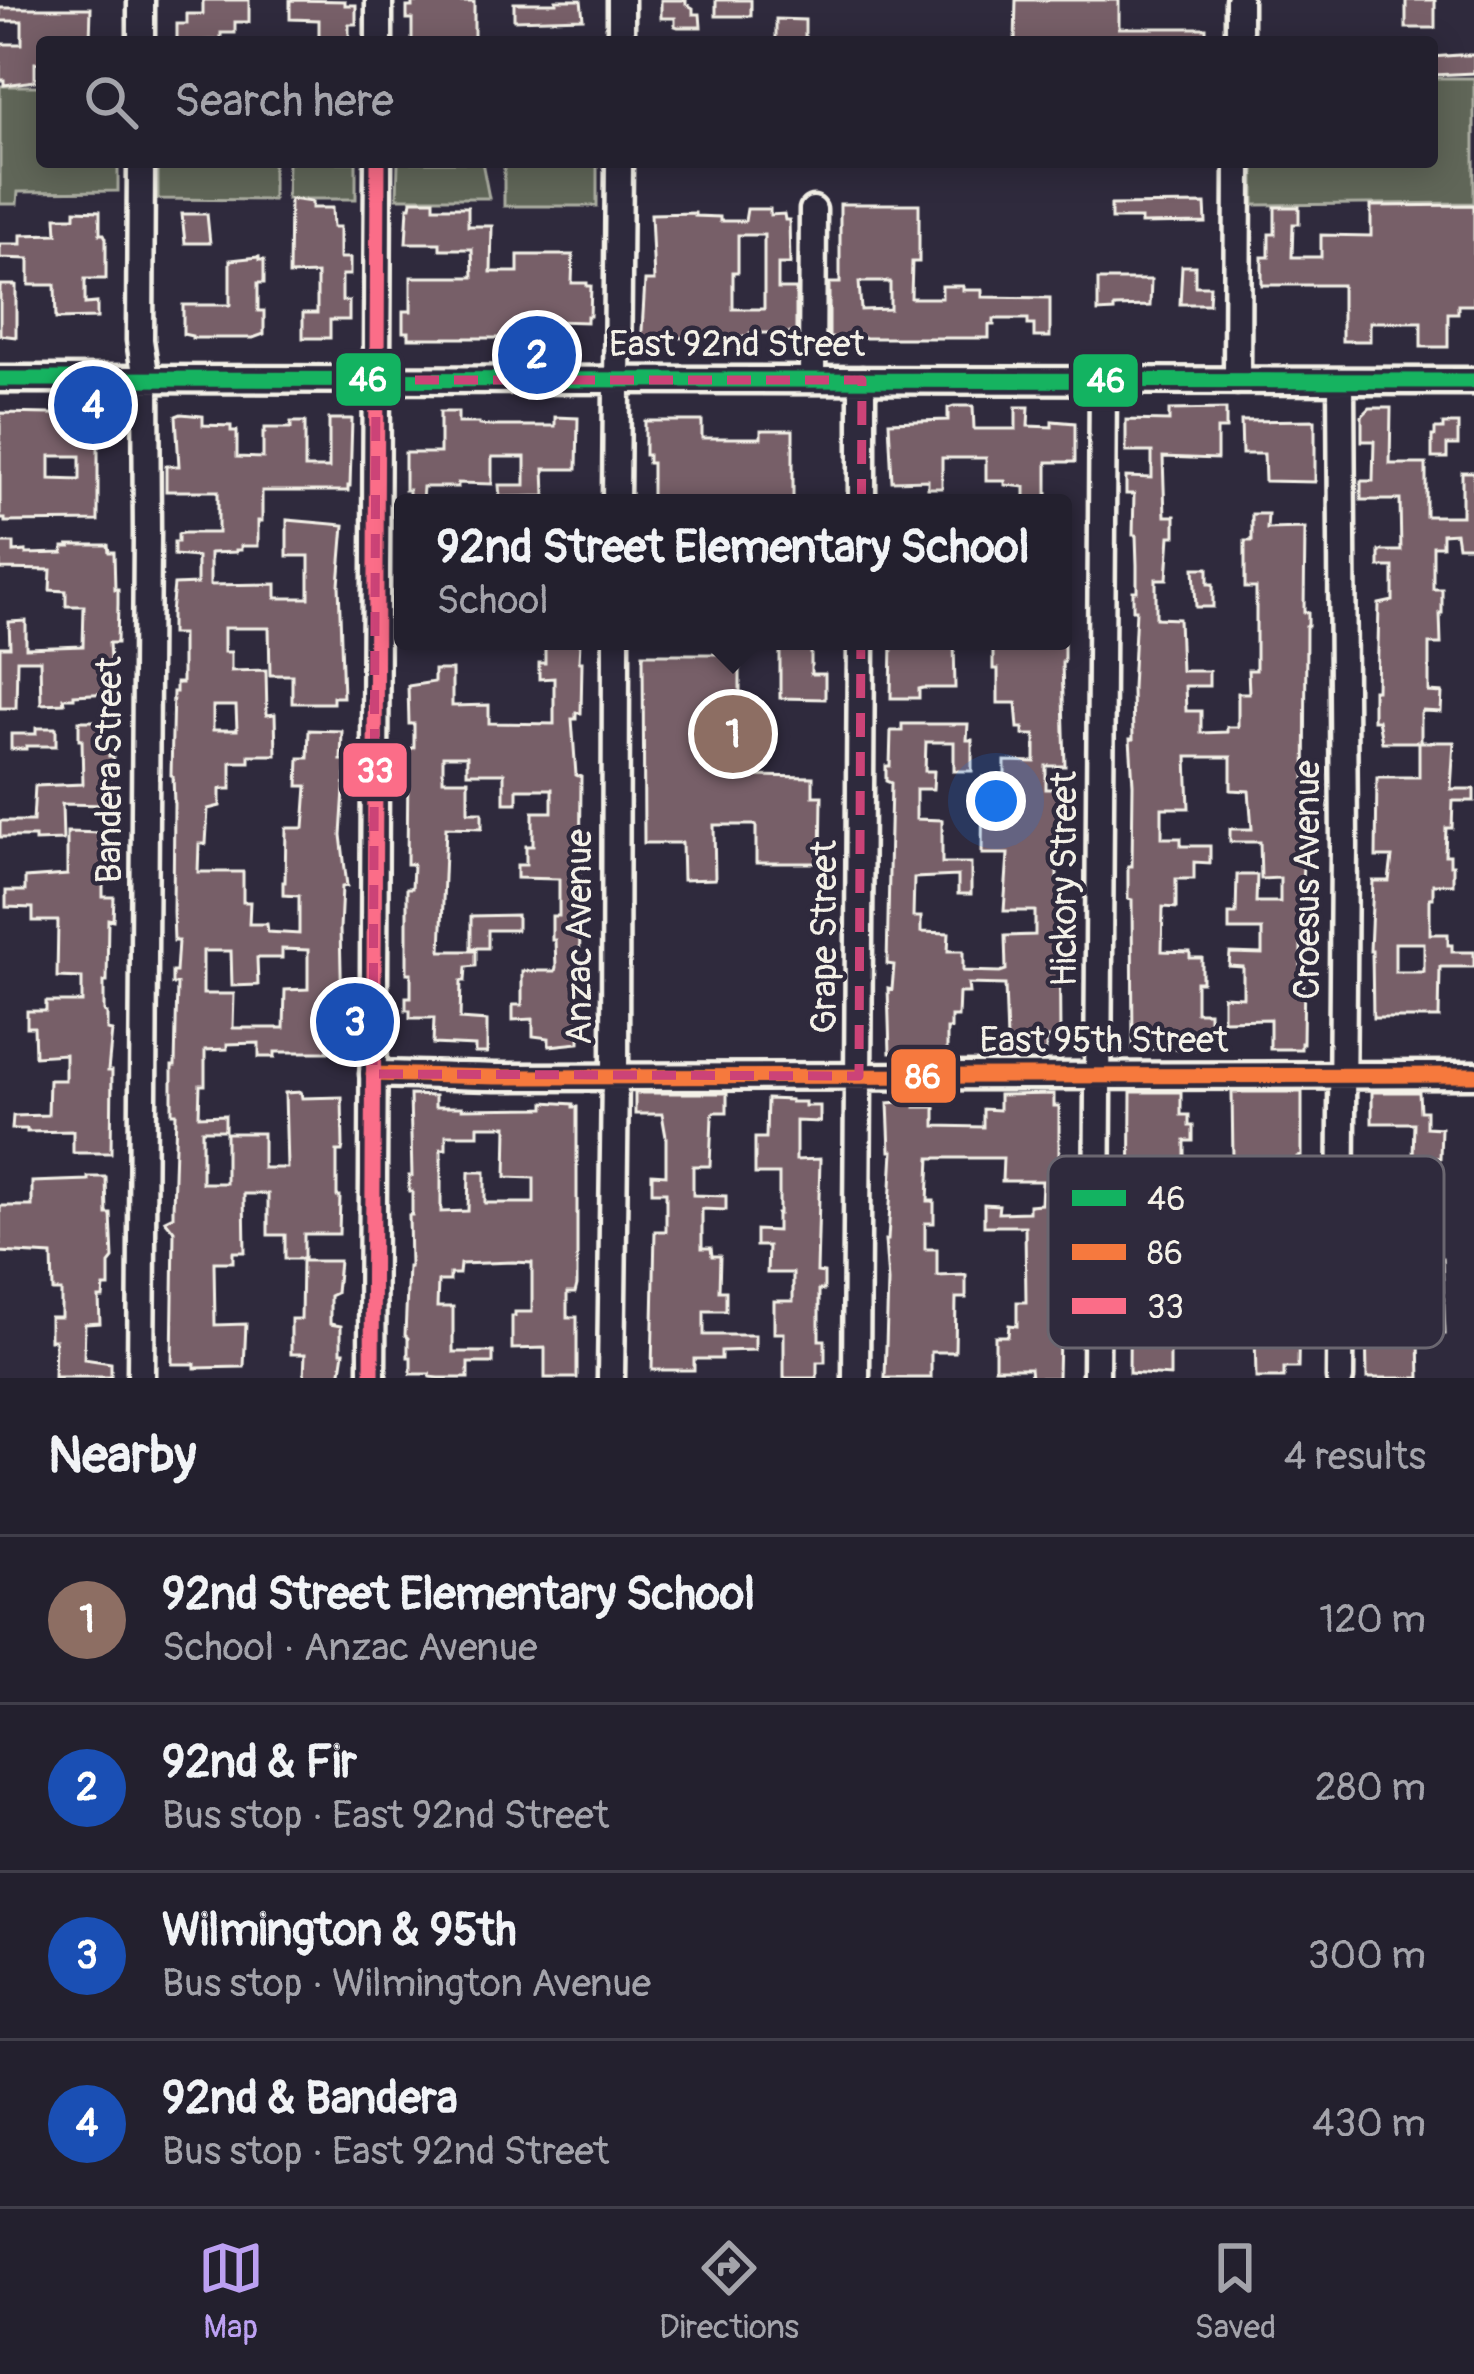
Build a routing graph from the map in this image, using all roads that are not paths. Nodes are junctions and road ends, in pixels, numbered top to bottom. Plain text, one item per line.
1 (141, 0) edge
2 (379, 0) edge
3 (621, 0) edge
4 (1239, 0) edge
5 (141, 36) edge
6 (379, 36) edge
7 (621, 36) edge
8 (1239, 36) edge
9 (141, 168) edge
10 (378, 168) edge
11 (619, 168) edge
12 (1238, 168) edge
13 (813, 210) dead end
14 (0, 380) edge
15 (146, 380) junction
16 (376, 380) junction
17 (615, 380) junction
18 (812, 380) junction
19 (862, 380) junction
20 (1103, 381) junction
21 (1237, 381) junction
22 (1342, 381) junction
23 (1474, 381) edge
24 (616, 494) edge
25 (862, 494) edge
26 (616, 650) edge
27 (861, 650) edge
28 (373, 1074) junction
29 (1098, 1075) junction
30 (615, 1076) junction
31 (859, 1076) junction
32 (1474, 1076) edge
33 (1343, 1077) junction
34 (1097, 1156) edge
35 (1342, 1156) edge
36 (1096, 1348) edge
37 (1340, 1348) edge
38 (141, 1378) edge
39 (373, 1378) edge
40 (611, 1378) edge
41 (856, 1378) edge
42 (1096, 1378) edge
43 (1340, 1378) edge

1 - 5 street
2 - 6 street
3 - 7 street
4 - 8 street
9 - 15 street, Bandera Street
10 - 16 street
11 - 17 street
12 - 21 street
13 - 18 street
14 - 15 street, East 92nd Street
15 - 16 street, East 92nd Street
15 - 38 street, Bandera Street
16 - 17 street, East 92nd Street
16 - 28 street
17 - 18 street, East 92nd Street
17 - 24 street
18 - 19 street, East 92nd Street
19 - 20 street, East 92nd Street
19 - 25 street
20 - 21 street, East 92nd Street
20 - 29 street, Hickory Street
21 - 22 street, East 92nd Street
22 - 23 street, East 92nd Street
22 - 33 street, Croesus Avenue
26 - 30 street, Anzac Avenue
27 - 31 street, Grape Street
28 - 30 street, East 95th Street
28 - 39 street
29 - 31 street, East 95th Street
29 - 33 street, East 95th Street
29 - 34 street, Hickory Street
30 - 31 street, East 95th Street
30 - 40 street, Anzac Avenue
31 - 41 street, Grape Street
32 - 33 street, East 95th Street
33 - 35 street, Croesus Avenue
36 - 42 street, Hickory Street
37 - 43 street, Croesus Avenue

